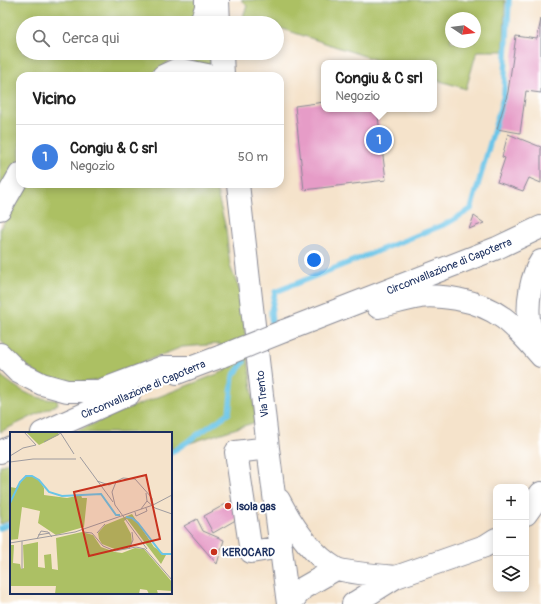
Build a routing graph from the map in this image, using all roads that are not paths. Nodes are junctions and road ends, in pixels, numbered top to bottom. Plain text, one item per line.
1 (206, 0) edge
2 (218, 0) edge
3 (203, 16) edge
4 (219, 16) edge
5 (222, 60) edge
6 (176, 66) edge
7 (198, 72) edge
8 (223, 72) edge
9 (16, 181) edge
10 (224, 188) edge
11 (238, 188) edge
12 (0, 209) edge
13 (541, 227) edge
14 (245, 240) junction
15 (541, 261) edge
16 (356, 304) junction
17 (0, 354) edge
18 (541, 355) edge
19 (190, 367) junction
20 (44, 432) edge
21 (10, 447) edge
22 (268, 448) junction
23 (0, 452) edge
24 (273, 491) junction
25 (541, 493) edge
26 (529, 510) edge
27 (493, 541) edge
28 (281, 547) junction
29 (336, 569) junction
30 (396, 577) junction
31 (289, 604) edge
32 (352, 604) edge

1 - 3 street
2 - 4 street
5 - 8 street
6 - 7 street
9 - 12 street
10 - 14 street
11 - 14 street, Via Trento
13 - 16 street, Circonvallazione di Capoterra
14 - 22 street, Via Trento
15 - 18 street
16 - 18 street
16 - 19 street, Circonvallazione di Capoterra, bridge
17 - 19 street
19 - 20 street, Circonvallazione di Capoterra
21 - 23 street
22 - 24 street, Via Trento
22 - 28 street
24 - 28 street, Via Trento
24 - 29 street
25 - 26 street
27 - 30 street
28 - 31 street, Via Trento
29 - 30 street
29 - 31 street
30 - 32 street

